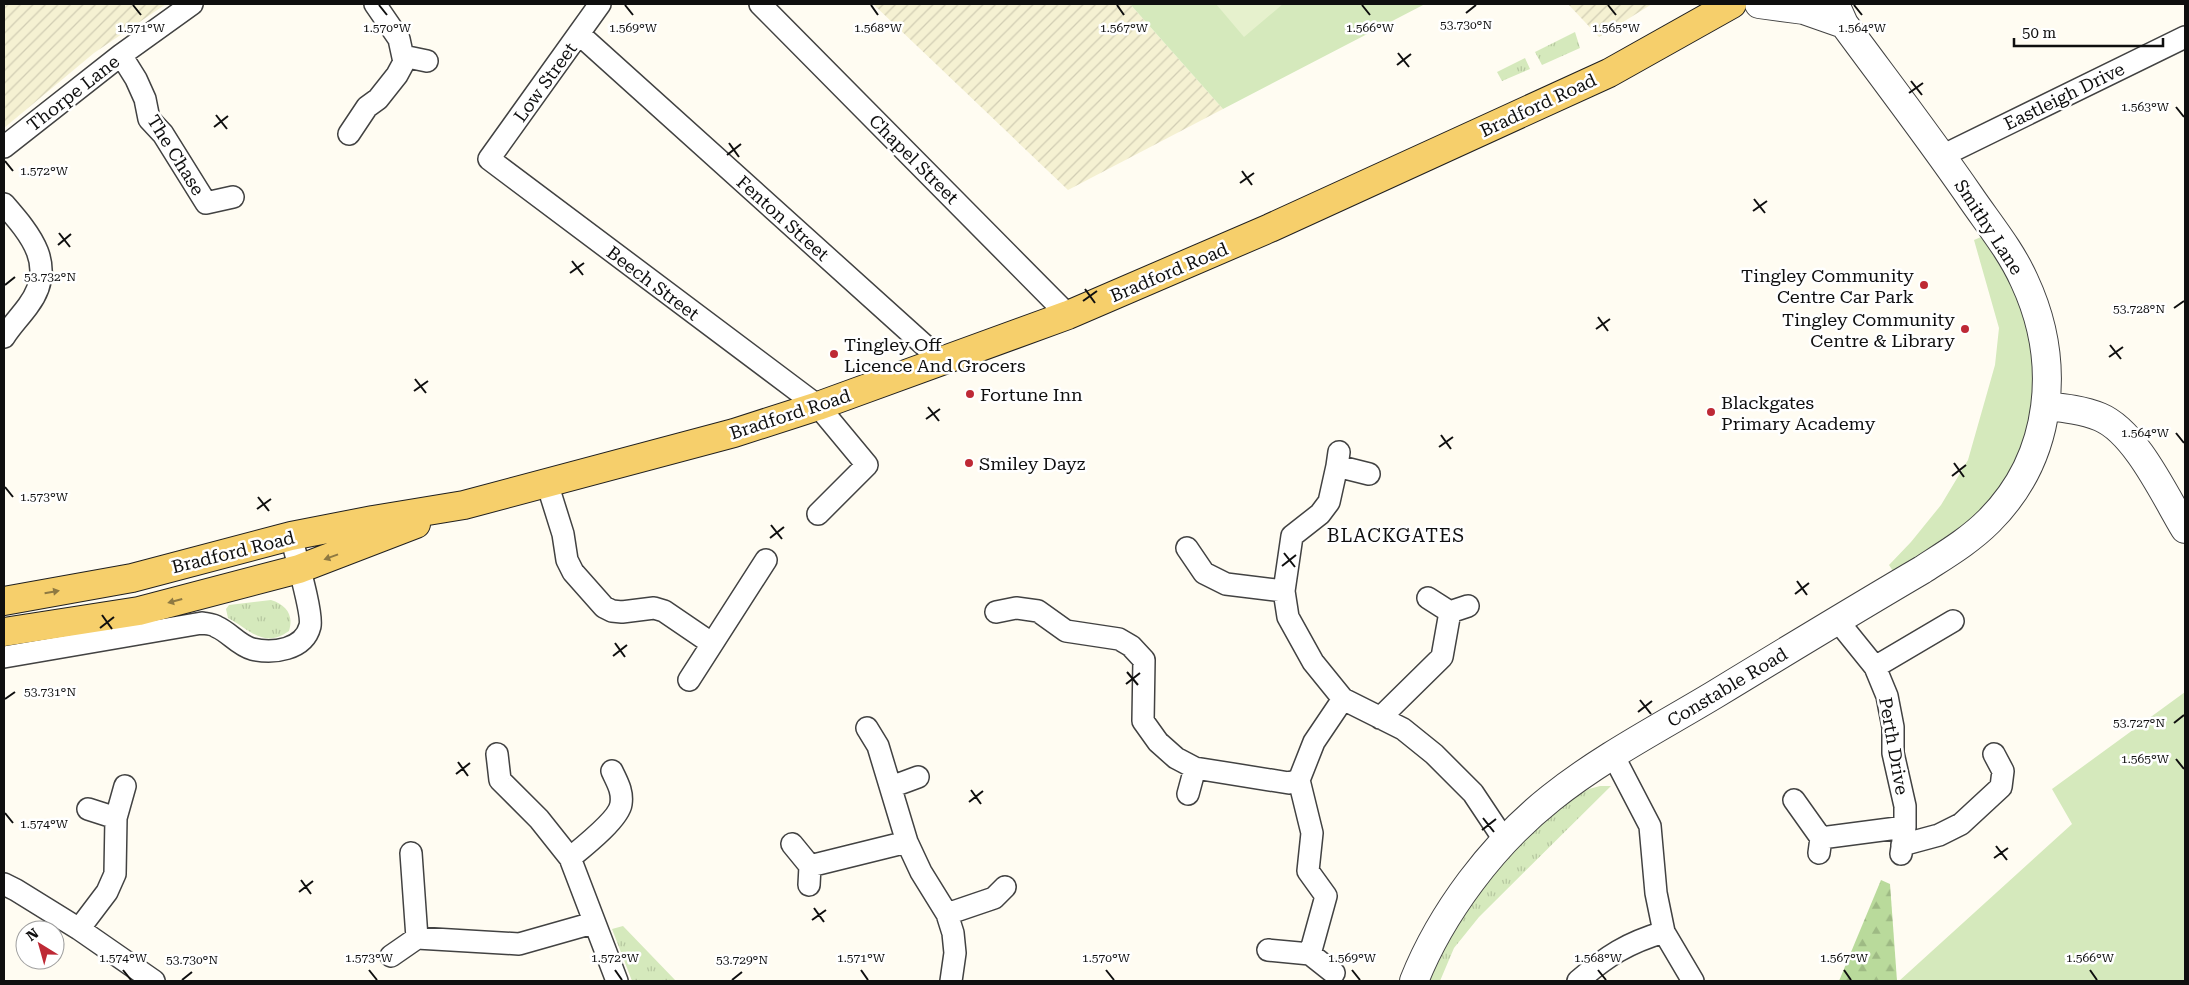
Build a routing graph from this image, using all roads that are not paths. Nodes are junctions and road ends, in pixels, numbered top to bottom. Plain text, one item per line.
1 (192, 4) edge
2 (375, 4) edge
3 (600, 4) edge
4 (760, 4) edge
5 (1732, 4) edge
6 (1760, 4) edge
7 (1839, 14) edge
8 (579, 34) junction
9 (2185, 36) edge
10 (120, 55) junction
11 (403, 56) junction
12 (427, 61) dead end
13 (349, 134) dead end
14 (4, 147) edge
15 (1942, 156) junction
16 (489, 159) joint
17 (232, 197) dead end
18 (4, 204) edge
19 (1068, 315) junction
20 (4, 337) edge
21 (943, 362) junction
22 (818, 406) junction
23 (2046, 406) junction
24 (1369, 474) dead end
25 (547, 483) junction
26 (464, 505) junction
27 (818, 514) dead end
28 (2185, 530) edge
29 (291, 536) junction
30 (1188, 548) dead end
31 (766, 560) dead end
32 (299, 569) junction
33 (1284, 591) junction
34 (1428, 598) dead end
35 (4, 601) edge
36 (996, 612) dead end
37 (1838, 620) junction
38 (1952, 621) dead end
39 (4, 632) edge
40 (711, 643) junction
41 (4, 657) edge
42 (1874, 667) junction
43 (689, 680) dead end
44 (1343, 699) junction
45 (1380, 718) junction
46 (868, 728) dead end
47 (497, 754) dead end
48 (1994, 754) dead end
49 (1613, 755) junction
50 (1195, 768) junction
51 (612, 771) dead end
52 (918, 777) dead end
53 (1299, 780) junction
54 (125, 786) dead end
55 (891, 788) junction
56 (1188, 794) dead end
57 (1794, 800) dead end
58 (88, 809) dead end
59 (116, 818) junction
60 (1505, 841) junction
61 (907, 842) junction
62 (1903, 842) junction
63 (792, 844) dead end
64 (411, 853) dead end
65 (570, 858) junction
66 (4, 884) edge
67 (1006, 887) dead end
68 (947, 914) junction
69 (593, 923) junction
70 (80, 929) junction
71 (1664, 932) junction
72 (417, 938) junction
73 (1268, 950) dead end
74 (1310, 954) junction
75 (391, 956) dead end
76 (1334, 973) dead end
77 (154, 981) edge
78 (617, 981) edge
79 (951, 981) edge
80 (1414, 981) edge
81 (1578, 981) edge
82 (1693, 981) edge

1 - 10 street, Thorpe Lane
2 - 11 street
3 - 8 street, Low Street
4 - 19 street, Chapel Street
5 - 19 main road, Bradford Road
6 - 7 street
7 - 15 street, Smithy Lane
8 - 16 street, Low Street
8 - 21 street, Fenton Street
9 - 15 street, Eastleigh Drive
10 - 14 street, Thorpe Lane
10 - 17 street, The Chase
11 - 12 street
11 - 13 street
15 - 23 street, Smithy Lane
16 - 22 street, Beech Street
18 - 20 street
19 - 21 main road, Bradford Road
21 - 22 main road, Bradford Road
22 - 25 main road, Bradford Road
22 - 27 street, Beech Street
23 - 28 street
23 - 37 street, Constable Road
24 - 33 street
25 - 26 main road, Bradford Road
25 - 40 street
26 - 29 main road, Bradford Road
26 -> 32 main road, Bradford Road
29 - 32 street
35 -> 29 main road, Bradford Road
30 - 33 street
31 - 40 street
32 -> 39 main road, Bradford Road
32 - 41 street, Bradford Road
33 - 44 street
34 - 45 street
36 - 50 street
37 - 42 street, Perth Drive
37 - 49 street, Constable Road
38 - 42 street
40 - 43 street
42 - 62 street, Perth Drive
44 - 45 street
44 - 53 street
45 - 60 street
46 - 55 street
47 - 65 street
48 - 62 street
49 - 60 street, Constable Road
49 - 71 street
50 - 53 street
50 - 56 street
51 - 65 street
52 - 55 street
53 - 74 street
54 - 59 street
55 - 61 street
57 - 62 street
58 - 59 street
59 - 70 street
60 - 80 street, Constable Road
61 - 63 street
61 - 68 street
64 - 72 street
65 - 69 street
66 - 70 street
67 - 68 street
68 - 79 street
69 - 72 street
69 - 78 street
70 - 77 street
71 - 81 street
71 - 82 street
72 - 75 street
73 - 74 street
74 - 76 street

